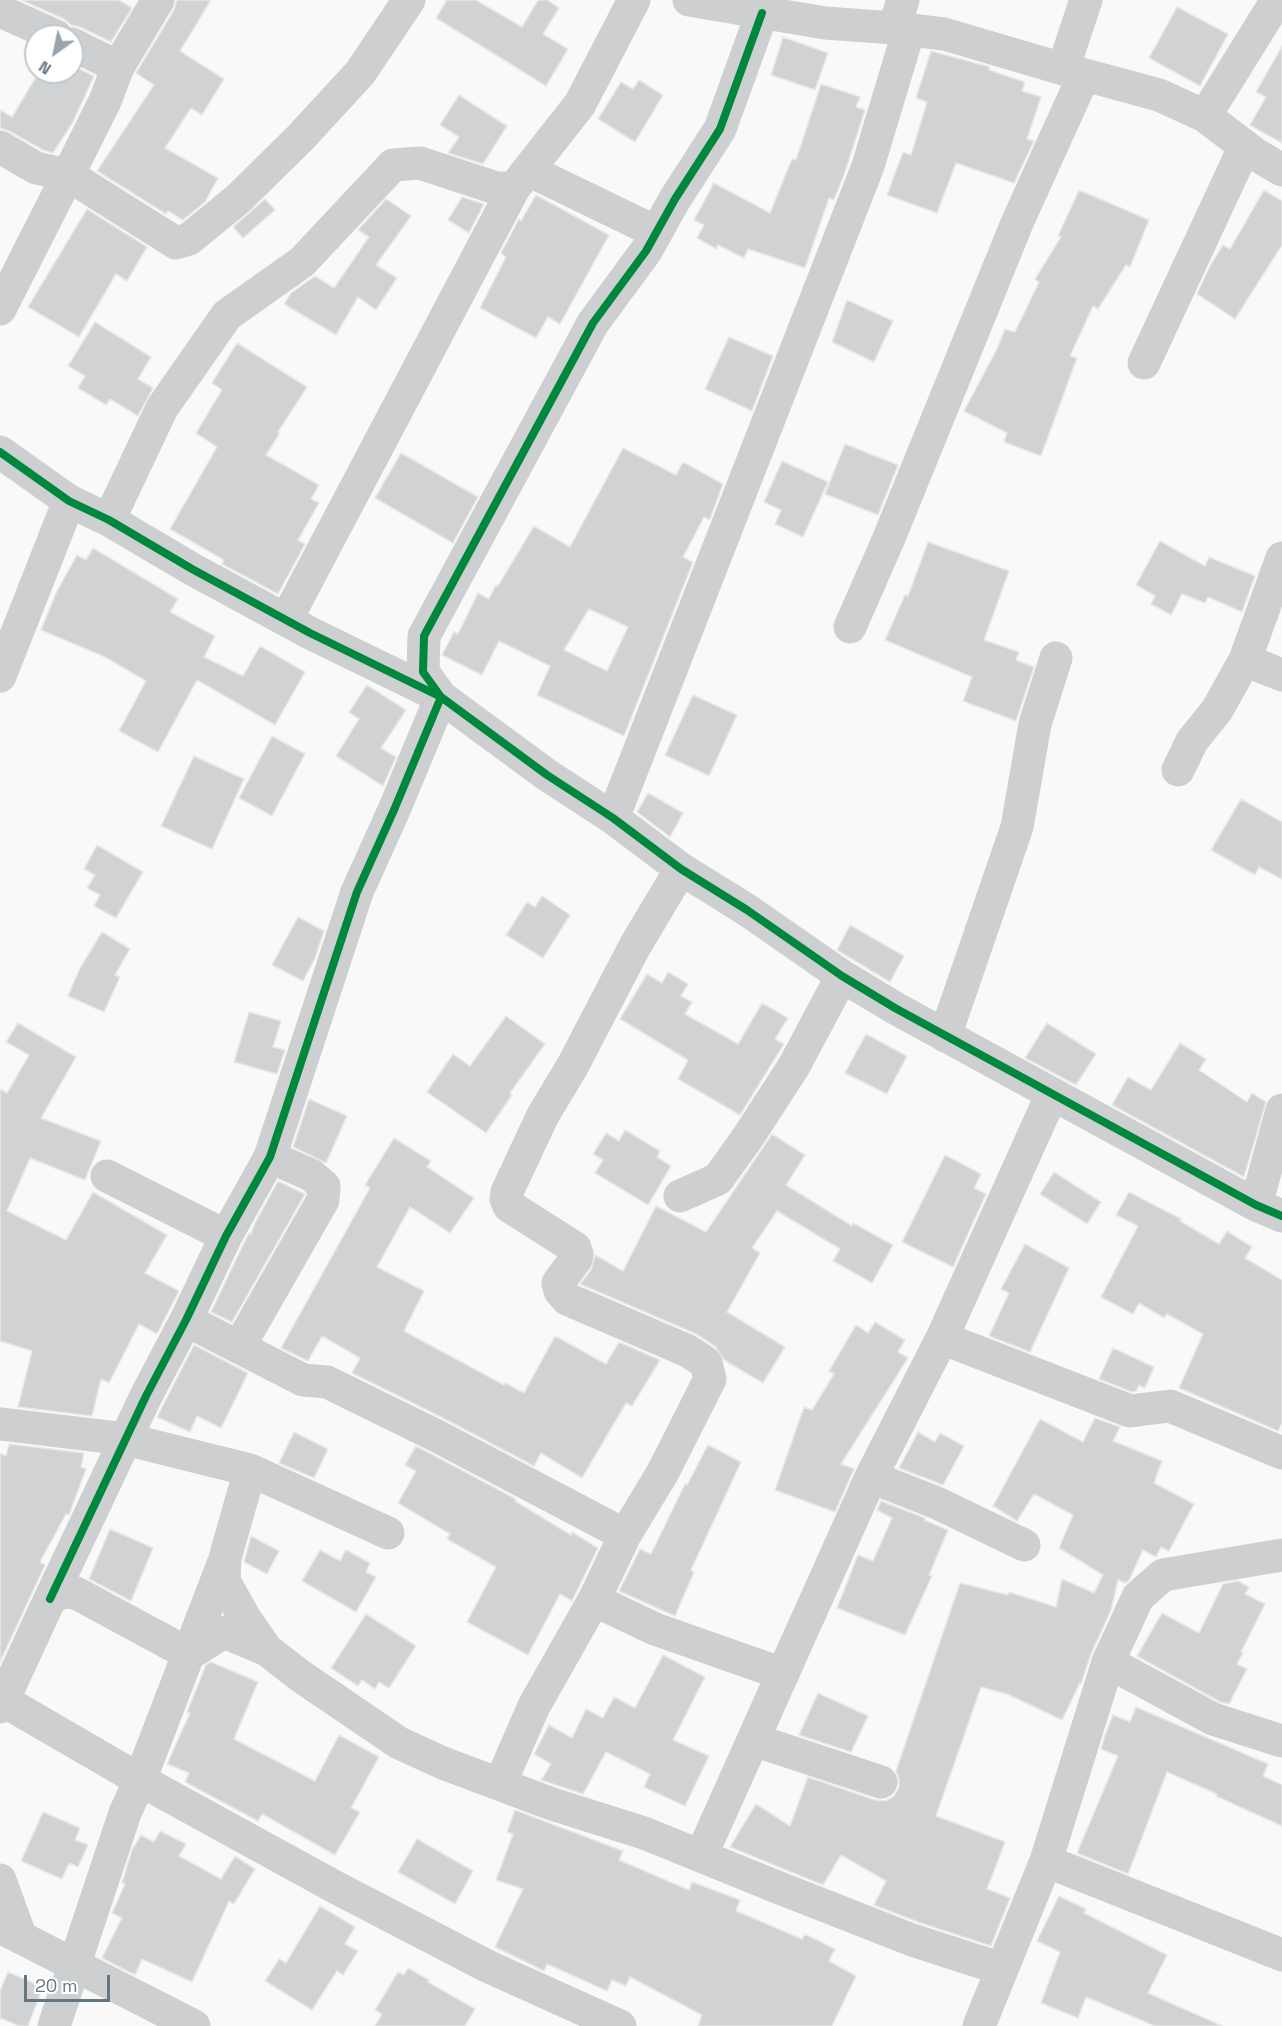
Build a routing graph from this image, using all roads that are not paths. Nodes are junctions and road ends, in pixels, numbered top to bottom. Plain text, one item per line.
1 (158, 0) edge
2 (409, 0) edge
3 (634, 0) edge
4 (689, 0) edge
5 (1086, 0) edge
6 (1277, 0) edge
7 (0, 11) edge
8 (762, 13) junction
9 (902, 19) edge
10 (29, 24) edge
11 (84, 50) edge
12 (118, 67) junction
13 (1074, 72) junction
14 (1205, 116) junction
15 (1245, 146) junction
16 (0, 147) edge
17 (1282, 170) edge
18 (68, 175) junction
19 (521, 179) junction
20 (656, 232) junction
21 (0, 309) edge
22 (1144, 363) dead end
23 (0, 452) edge
24 (69, 501) junction
25 (109, 520) junction
26 (1282, 558) edge
27 (286, 620) junction
28 (850, 627) dead end
29 (1056, 658) dead end
30 (1245, 660) junction
31 (1282, 675) edge
32 (0, 676) edge
33 (441, 697) junction
34 (1178, 770) dead end
35 (613, 818) junction
36 (681, 869) junction
37 (842, 976) junction
38 (945, 1036) junction
39 (1052, 1094) junction
40 (1282, 1110) edge
41 (270, 1157) junction
42 (106, 1176) dead end
43 (680, 1196) dead end
44 (1269, 1211) edge
45 (226, 1236) junction
46 (186, 1320) junction
47 (942, 1338) junction
48 (239, 1347) junction
49 (0, 1424) edge
50 (125, 1439) junction
51 (1282, 1453) edge
52 (250, 1470) junction
53 (872, 1477) junction
54 (388, 1533) dead end
55 (625, 1535) junction
56 (1024, 1545) dead end
57 (1282, 1556) edge
58 (225, 1558) junction
59 (50, 1599) junction
60 (594, 1600) junction
61 (267, 1650) junction
62 (189, 1654) junction
63 (1108, 1662) junction
64 (783, 1674) junction
65 (2, 1704) edge
66 (754, 1740) junction
67 (1282, 1741) edge
68 (140, 1780) junction
69 (881, 1782) dead end
70 (500, 1784) junction
71 (701, 1856) junction
72 (1046, 1861) junction
73 (0, 1880) edge
74 (10, 1932) edge
75 (1282, 1955) edge
76 (75, 1966) junction
77 (1002, 1969) junction
78 (54, 2026) edge
79 (194, 2026) edge
80 (620, 2026) edge
81 (979, 2026) edge

1 - 12 street
2 - 18 street
3 - 19 street
4 - 8 street
5 - 13 street
6 - 14 street
7 - 10 street
8 - 9 street
8 - 20 street
9 - 13 street
9 - 35 street
11 - 12 street
12 - 18 street
13 - 14 street
13 - 28 street
14 - 15 street
15 - 17 street
15 - 22 street
16 - 18 street
18 - 21 street
19 - 20 street
19 - 25 street
19 - 27 street
20 - 33 street
23 - 24 street
24 - 25 street
24 - 32 street
25 - 27 street
26 - 30 street
27 - 33 street
29 - 38 street
30 - 31 street
30 - 34 street
33 - 35 street
33 - 41 street
35 - 36 street
36 - 37 street
36 - 55 street
37 - 38 street
37 - 43 street
38 - 39 street
39 - 44 street
39 - 47 street
40 - 44 street
41 - 45 street
41 - 48 street
42 - 45 street
45 - 46 street
46 - 48 street
46 - 50 street
47 - 51 street
47 - 53 street
48 - 55 street
49 - 50 street
50 - 52 street
50 - 59 street
52 - 54 street
52 - 58 street
53 - 56 street
53 - 64 street
55 - 60 street
57 - 63 street
58 - 61 street
58 - 62 street
59 - 62 street
59 - 65 street
60 - 64 street
60 - 70 street
61 - 62 street
61 - 70 street
62 - 68 street
63 - 67 street
63 - 72 street
64 - 66 street
65 - 68 street
66 - 69 street
66 - 71 street
68 - 76 street
68 - 80 street
70 - 71 street
71 - 77 street
72 - 75 street
72 - 77 street
73 - 74 street
74 - 76 street
76 - 78 street
76 - 79 street
77 - 81 street

